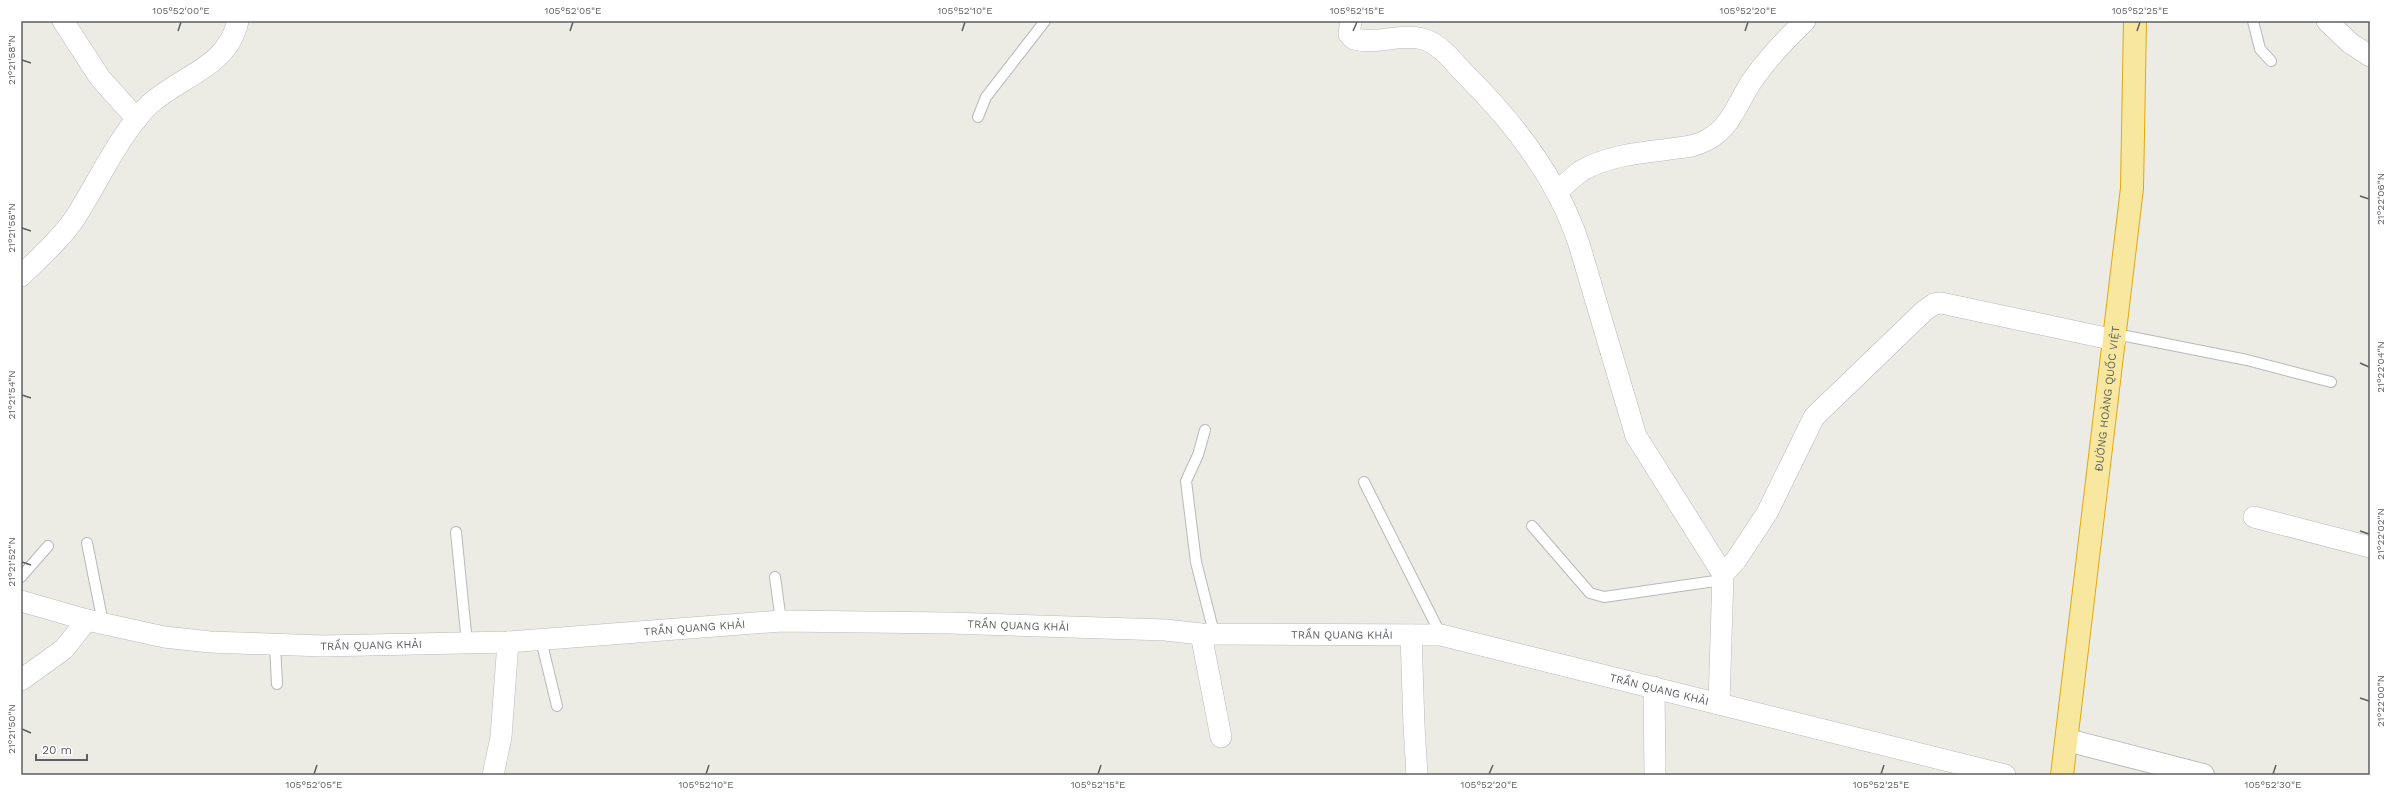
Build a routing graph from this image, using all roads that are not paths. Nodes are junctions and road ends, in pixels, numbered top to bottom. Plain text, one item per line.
1 (63, 21) edge
2 (238, 21) edge
3 (1045, 21) edge
4 (1351, 21) edge
5 (1805, 21) edge
6 (2135, 21) edge
7 (2253, 21) edge
8 (2327, 21) edge
9 (2370, 56) edge
10 (2271, 61) dead end
11 (978, 118) dead end
12 (137, 119) junction
13 (1557, 191) junction
14 (21, 276) edge
15 (2116, 337) junction
16 (2331, 382) dead end
17 (1205, 430) dead end
18 (1364, 482) dead end
19 (2254, 517) dead end
20 (1532, 526) dead end
21 (456, 532) dead end
22 (88, 543) dead end
23 (48, 546) dead end
24 (2370, 547) edge
25 (21, 577) edge
26 (775, 577) dead end
27 (1722, 577) junction
28 (21, 601) edge
29 (95, 621) junction
30 (781, 621) junction
31 (1208, 634) junction
32 (1411, 635) junction
33 (1442, 635) junction
34 (541, 640) junction
35 (508, 642) junction
36 (467, 643) junction
37 (276, 644) junction
38 (21, 680) edge
39 (277, 684) dead end
40 (1654, 687) junction
41 (1719, 704) junction
42 (557, 706) dead end
43 (1221, 737) dead end
44 (2067, 740) junction
45 (493, 775) edge
46 (1418, 775) edge
47 (1655, 775) edge
48 (2005, 775) edge
49 (2062, 775) edge
50 (2204, 775) edge

1 - 12 street
2 - 12 street
3 - 11 lane
4 - 13 street
5 - 13 street
6 - 15 highway, ĐƯỜNG HOÀNG QUỐC VIỆT
7 - 10 lane
8 - 9 street
12 - 14 street
13 - 27 street
15 - 16 lane
15 - 27 street
15 - 44 highway, ĐƯỜNG HOÀNG QUỐC VIỆT
17 - 31 lane
18 - 33 lane
19 - 24 street
20 - 27 lane
21 - 36 lane
22 - 29 lane
23 - 25 lane
26 - 30 lane
27 - 41 street
28 - 29 street, TRẦN QUANG KHẢI
29 - 37 street, TRẦN QUANG KHẢI
29 - 38 street
30 - 31 street, TRẦN QUANG KHẢI
30 - 34 street, TRẦN QUANG KHẢI
31 - 32 street, TRẦN QUANG KHẢI
31 - 43 street
32 - 33 street, TRẦN QUANG KHẢI
32 - 46 street
33 - 40 street, TRẦN QUANG KHẢI
34 - 35 street, TRẦN QUANG KHẢI
34 - 42 lane
35 - 36 street, TRẦN QUANG KHẢI
35 - 45 street
36 - 37 street, TRẦN QUANG KHẢI
37 - 39 lane
40 - 41 street, TRẦN QUANG KHẢI
40 - 47 street
41 - 48 street, TRẦN QUANG KHẢI
44 - 49 highway, ĐƯỜNG HOÀNG QUỐC VIỆT
44 - 50 main road

